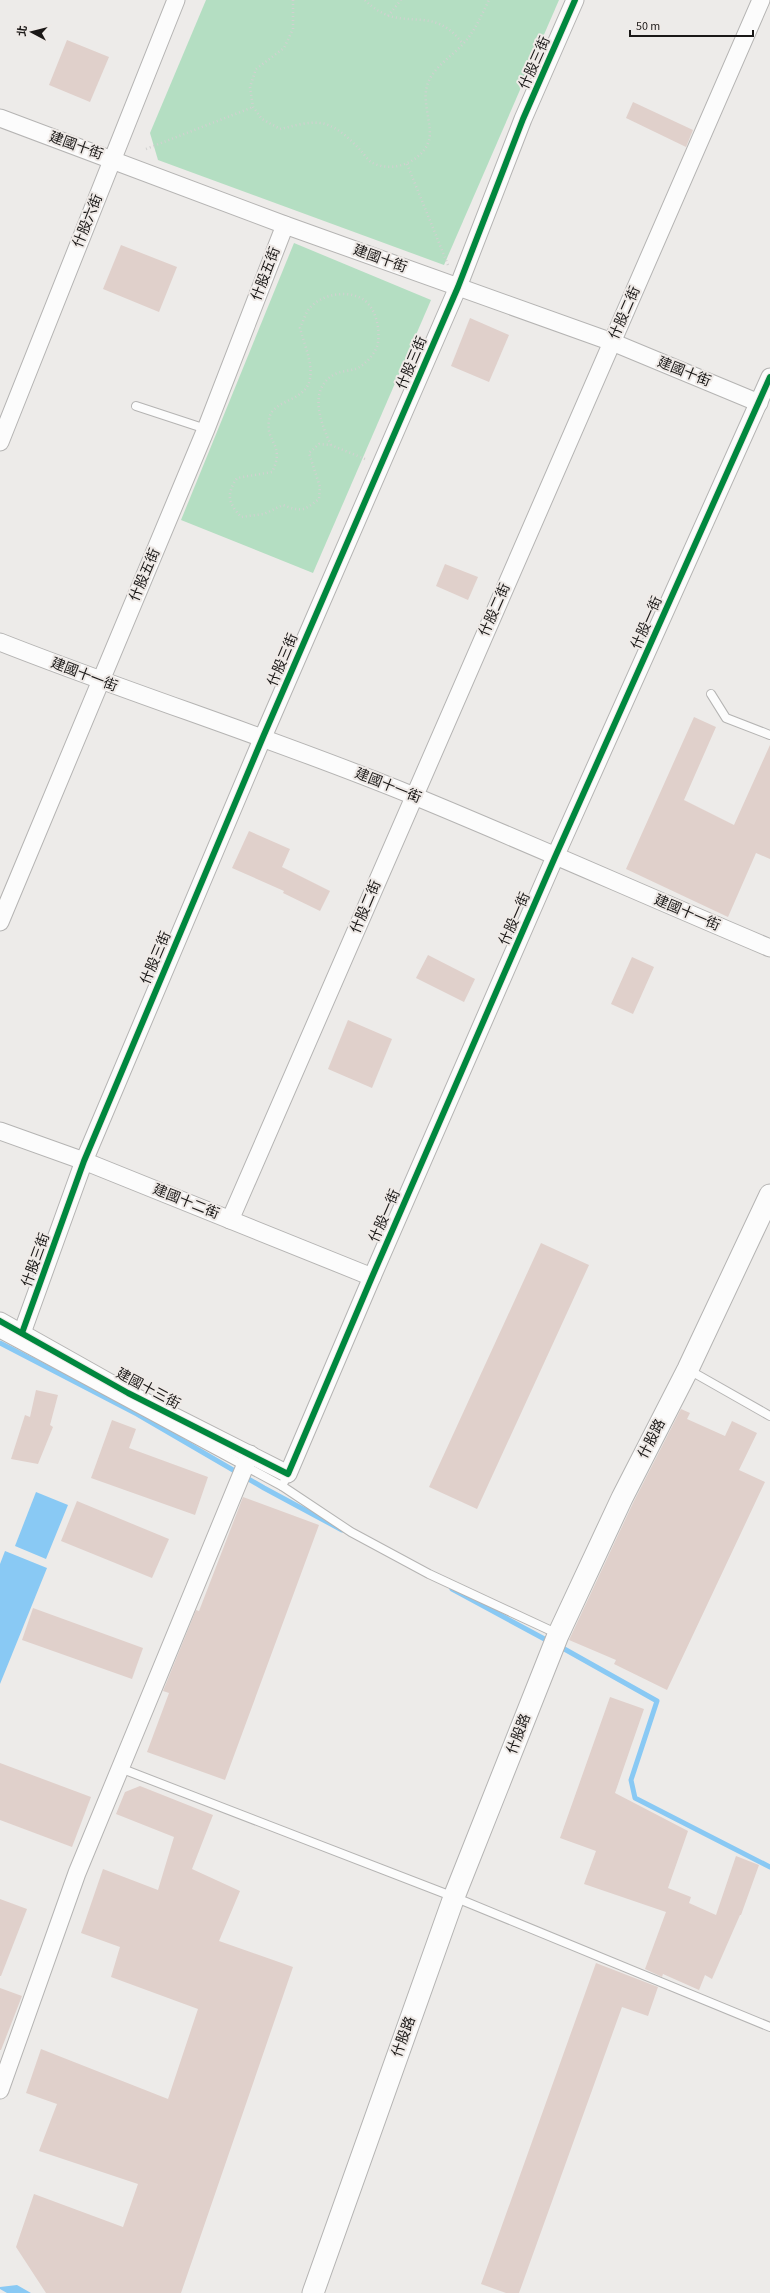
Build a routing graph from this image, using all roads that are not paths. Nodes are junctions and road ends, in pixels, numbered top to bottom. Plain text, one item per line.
1 (176, 0) edge
2 (575, 0) edge
3 (761, 0) edge
4 (0, 118) edge
5 (113, 159) junction
6 (285, 225) junction
7 (458, 288) junction
8 (612, 342) junction
9 (770, 377) edge
10 (759, 402) junction
11 (136, 406) dead end
12 (206, 429) junction
13 (0, 442) edge
14 (0, 642) edge
15 (100, 682) junction
16 (711, 694) dead end
17 (770, 735) edge
18 (263, 737) junction
19 (414, 796) junction
20 (555, 857) junction
21 (0, 922) edge
22 (770, 948) edge
23 (0, 1131) edge
24 (84, 1161) junction
25 (770, 1195) edge
26 (230, 1220) junction
27 (372, 1277) junction
28 (0, 1321) edge
29 (22, 1333) junction
30 (0, 1334) edge
31 (688, 1369) junction
32 (770, 1416) edge
33 (247, 1460) junction
34 (285, 1480) junction
35 (558, 1635) junction
36 (120, 1768) junction
37 (454, 1897) junction
38 (770, 2027) edge
39 (0, 2090) edge
40 (313, 2293) edge

1 - 5 street, 什股六街
2 - 7 street, 什股三街
3 - 8 street, 什股二街
4 - 5 street, 建國十街
5 - 6 street, 建國十街
5 - 13 street, 什股六街
6 - 7 street, 建國十街
6 - 12 street, 什股五街
7 - 8 street, 建國十街
7 - 18 street, 什股三街
8 - 10 street, 建國十街
8 - 19 street, 什股二街
9 - 10 street, 什股一街
10 - 20 street, 什股一街
11 - 12 lane
12 - 15 street, 什股五街
14 - 15 street, 建國十一街
15 - 18 street, 建國十一街
15 - 21 street, 什股五街
16 - 17 lane
18 - 19 street, 建國十一街
18 - 24 street, 什股三街
19 - 20 street, 建國十一街
19 - 26 street, 什股二街
20 - 22 street, 建國十一街
20 - 27 street, 什股一街
23 - 24 street, 建國十二街
24 - 26 street, 建國十二街
24 - 29 street, 什股三街
25 - 31 street, 什股路
26 - 27 street, 建國十二街
27 - 34 street, 什股一街
28 - 29 street, 建國十三街
29 - 33 street, 建國十三街
30 - 33 lane
31 - 32 lane
31 - 35 street, 什股路
33 - 34 street, 建國十三街
33 - 36 street
34 - 35 lane
35 - 37 street, 什股路
36 - 37 lane
36 - 39 street
37 - 38 lane
37 - 40 street, 什股路

